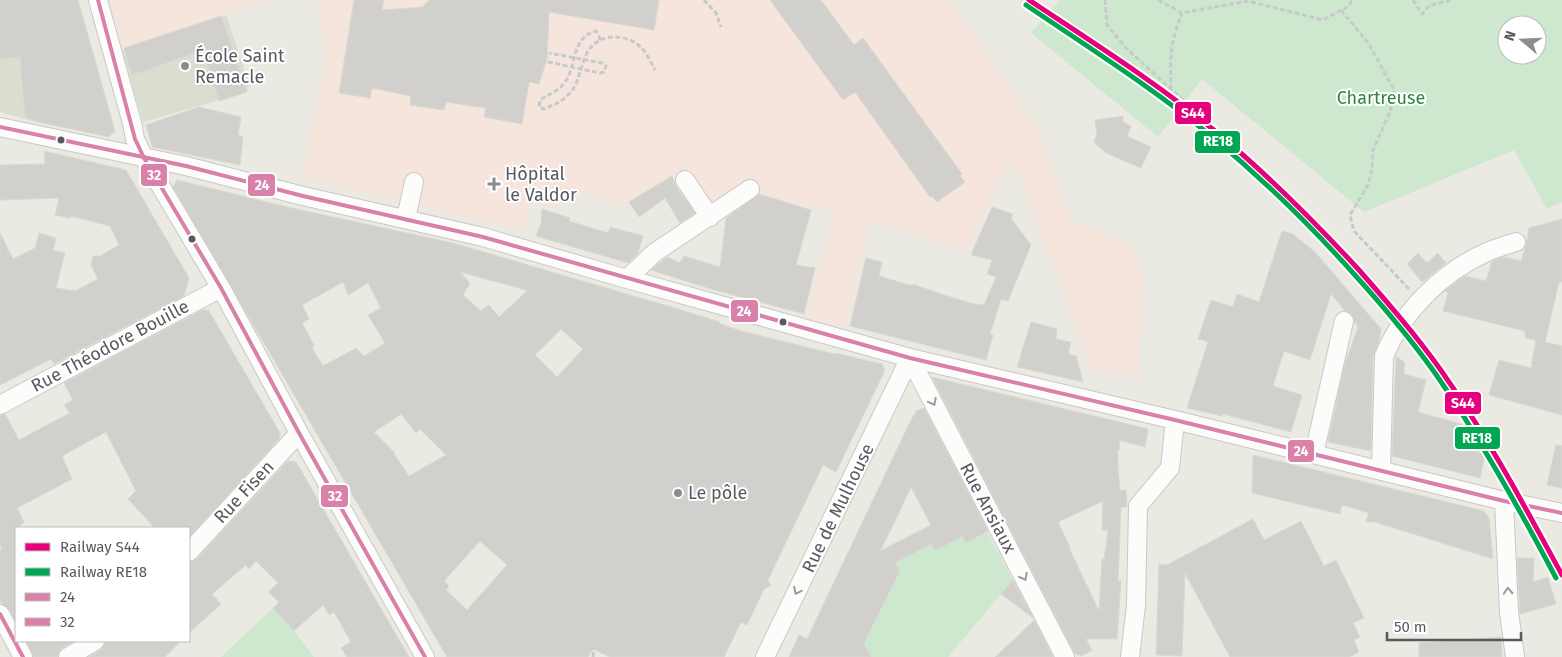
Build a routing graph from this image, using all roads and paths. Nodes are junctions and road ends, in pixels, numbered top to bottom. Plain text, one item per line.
1 (98, 0) edge
2 (704, 0) edge
3 (1105, 0) edge
4 (1158, 0) edge
5 (1352, 0) edge
6 (1413, 0) edge
7 (1452, 0) edge
8 (1341, 10) junction
9 (1182, 13) junction
10 (721, 27) dead end
11 (600, 40) junction
12 (549, 53) dead end
13 (573, 58) junction
14 (584, 60) junction
15 (548, 62) dead end
16 (572, 67) junction
17 (581, 69) junction
18 (655, 70) dead end
19 (1171, 90) junction
20 (1182, 100) dead end
21 (0, 127) edge
22 (144, 158) junction
23 (685, 180) dead end
24 (414, 182) dead end
25 (750, 189) dead end
26 (710, 217) junction
27 (406, 218) junction
28 (1516, 242) dead end
29 (627, 279) junction
30 (221, 288) junction
31 (1419, 300) junction
32 (1344, 321) dead end
33 (910, 358) junction
34 (0, 405) edge
35 (1175, 420) junction
36 (299, 433) junction
37 (1314, 454) junction
38 (1381, 470) junction
39 (1504, 501) junction
40 (1562, 512) edge
41 (1131, 526) dead end
42 (190, 551) edge
43 (0, 614) edge
44 (93, 642) edge
45 (594, 649) dead end
46 (1063, 656) edge
47 (23, 657) edge
48 (68, 657) edge
49 (425, 657) edge
50 (593, 657) edge
51 (765, 657) edge
52 (1123, 657) edge
53 (1130, 657) edge
54 (1515, 657) edge

1 - 22 street
2 - 10 path
3 - 19 path
4 - 9 path
5 - 8 path
6 - 7 path
8 - 9 path
8 - 31 path
9 - 19 path
11 - 13 path
11 - 14 path
11 - 18 path
12 - 13 path
13 - 14 path
13 - 16 path
14 - 17 path
14 - 17 path
15 - 16 path
16 - 17 path
16 - 17 path
19 - 20 path
21 - 22 street
22 - 27 street
22 - 30 street
23 - 26 street
24 - 27 street
25 - 26 street
26 - 29 street
27 - 29 street
28 - 31 street
29 - 33 street
30 - 34 street, Rue Théodore Bouille
30 - 36 street
31 - 38 street
32 - 37 street
33 - 35 street
33 -> 46 street, Rue Ansiaux
33 -> 51 street, Rue de Mulhouse
35 - 37 street
35 - 53 street
36 - 42 street, Rue Fisen
36 - 49 street
37 - 38 street
38 - 39 street
39 - 40 street
54 -> 39 street
41 - 52 street
43 - 47 street
44 - 48 street
45 - 50 path

